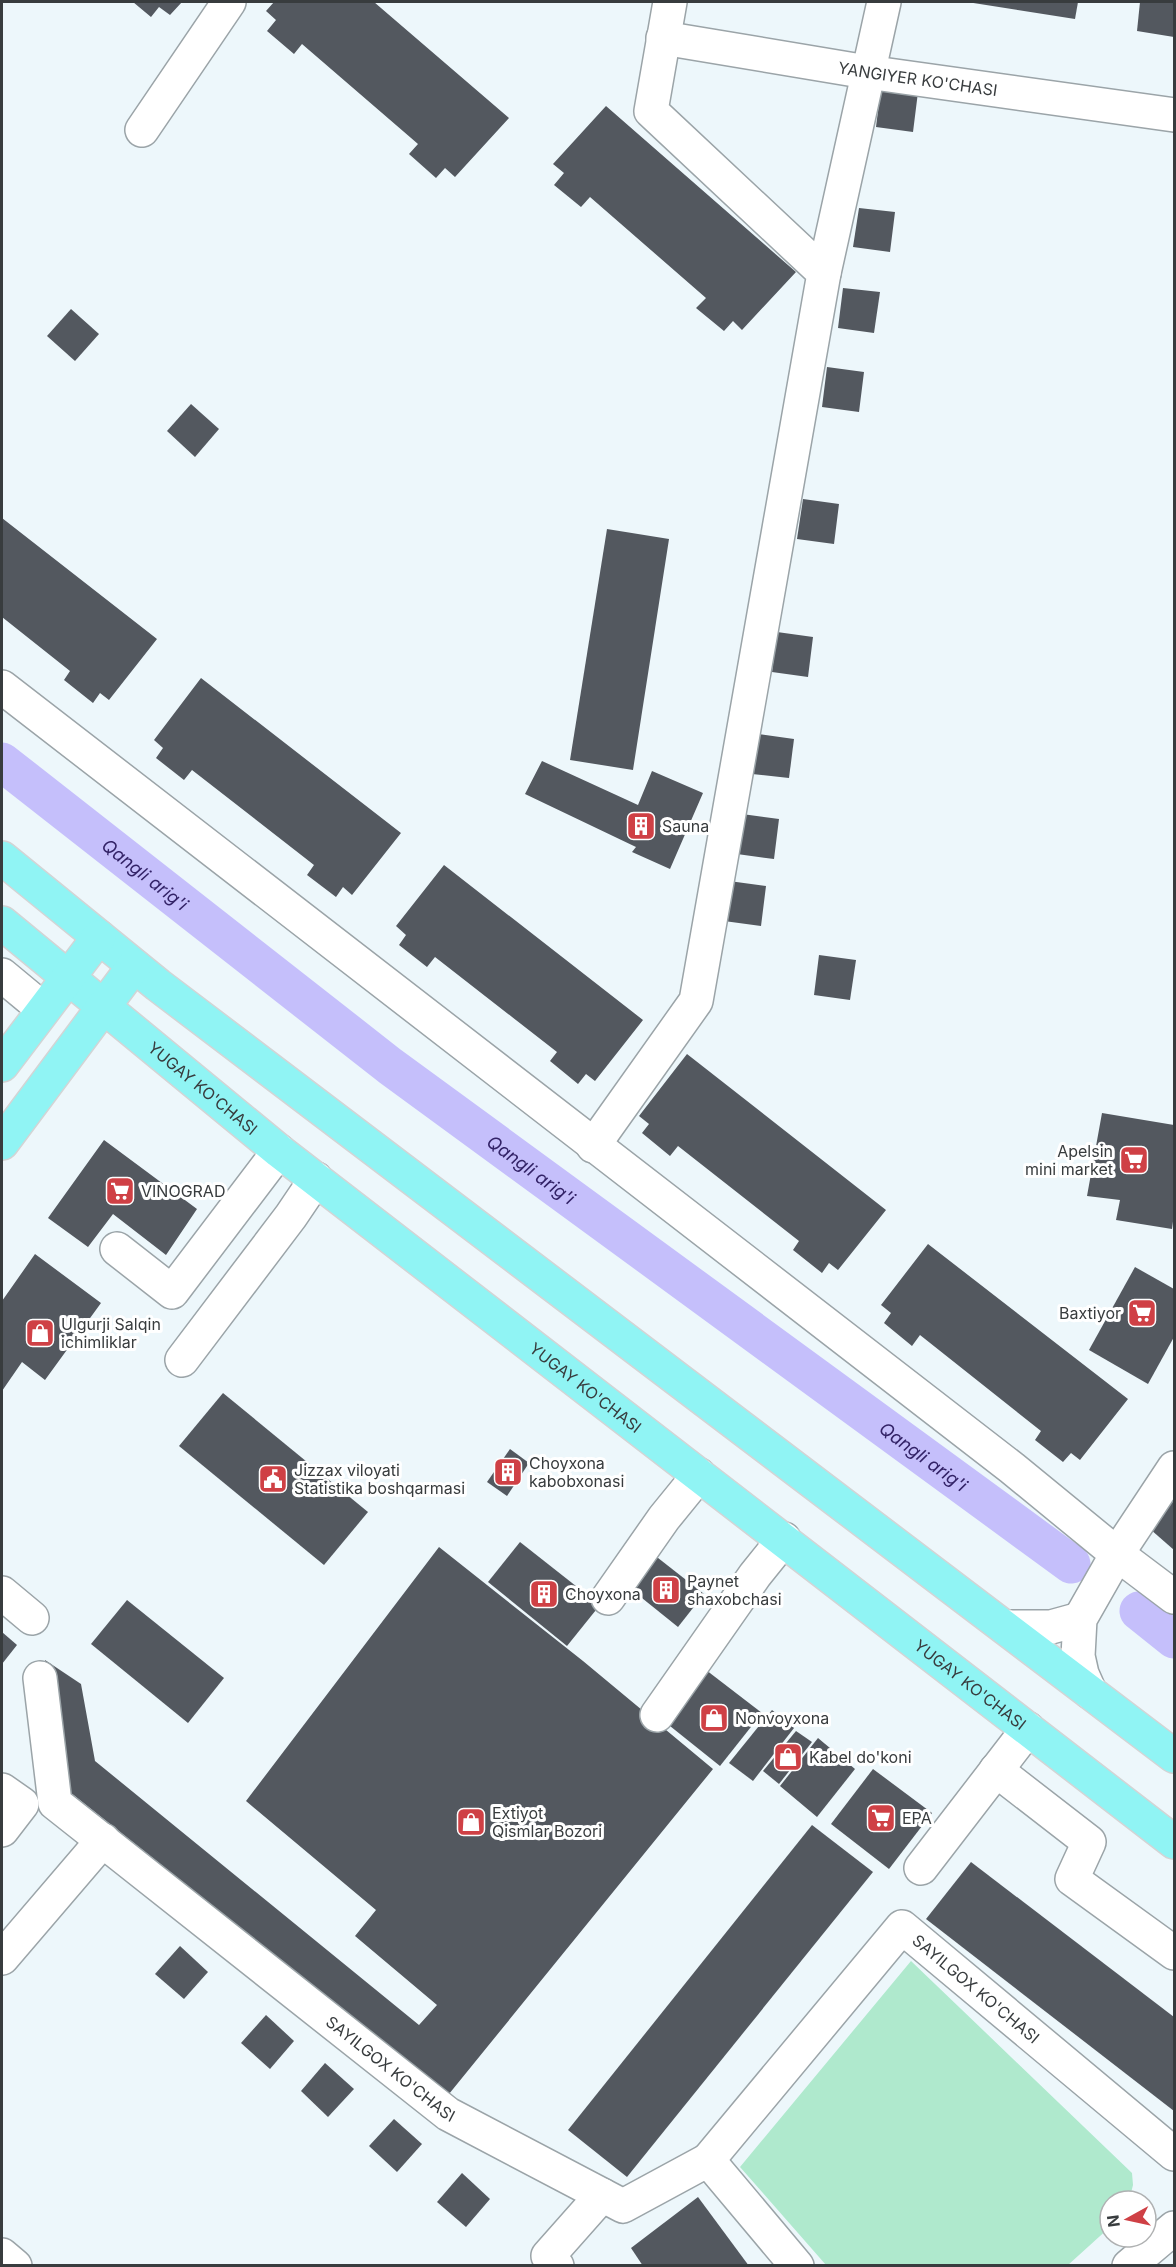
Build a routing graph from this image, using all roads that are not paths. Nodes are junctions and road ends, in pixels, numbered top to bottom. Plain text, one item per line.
1 (229, 2) edge
2 (670, 2) edge
3 (884, 2) edge
4 (663, 38) junction
5 (867, 72) junction
6 (1174, 116) edge
7 (142, 130) dead end
8 (824, 273) junction
9 (2, 687) edge
10 (2, 858) edge
11 (2, 923) edge
12 (99, 937) junction
13 (134, 966) junction
14 (2, 975) edge
15 (67, 977) junction
16 (104, 1007) junction
17 (43, 1009) junction
18 (2, 1065) edge
19 (2, 1143) edge
20 (593, 1146) junction
21 (279, 1151) junction
22 (316, 1179) junction
23 (117, 1249) dead end
24 (182, 1360) dead end
25 (1174, 1468) edge
26 (699, 1475) junction
27 (784, 1539) junction
28 (1117, 1554) junction
29 (2, 1593) edge
30 (608, 1598) dead end
31 (1174, 1598) edge
32 (32, 1618) dead end
33 (1080, 1619) junction
34 (1005, 1627) junction
35 (40, 1678) dead end
36 (1090, 1692) junction
37 (657, 1715) dead end
38 (1028, 1729) junction
39 (1174, 1756) edge
40 (996, 1770) junction
41 (2, 1790) edge
42 (2, 1830) edge
43 (103, 1840) junction
44 (1174, 1842) edge
45 (921, 1868) dead end
46 (1174, 1953) edge
47 (2, 1958) edge
48 (1174, 2154) edge
49 (708, 2160) junction
50 (602, 2195) junction
51 (1174, 2228) edge
52 (2, 2255) edge
53 (15, 2265) edge
54 (557, 2265) edge
55 (797, 2265) edge
56 (1129, 2265) edge

1 - 7 street
2 - 4 street
3 - 5 street
4 - 5 street, YANGIYER KO'CHASI
4 - 8 street
5 - 6 street, YANGIYER KO'CHASI
5 - 8 street
8 - 20 street
9 - 20 street
10 - 12 main road
11 - 15 main road, YUGAY KO'CHASI
12 - 13 main road
12 - 15 main road
13 - 16 main road
13 - 34 main road
14 - 17 street
15 - 16 main road, YUGAY KO'CHASI
15 - 17 main road
16 - 19 main road
16 - 21 main road, YUGAY KO'CHASI
17 - 18 main road
20 - 28 street
21 - 22 main road, YUGAY KO'CHASI
21 - 23 street
22 - 24 street
22 - 26 main road, YUGAY KO'CHASI
25 - 28 street
26 - 27 main road, YUGAY KO'CHASI
26 - 30 street
27 - 37 street
27 - 38 main road, YUGAY KO'CHASI
28 - 31 street
28 - 33 street
29 - 32 street
33 - 34 street
33 - 36 street
34 - 36 main road
35 - 43 street, SAYILGOX KO'CHASI
36 - 39 main road
38 - 40 street
38 - 44 main road, YUGAY KO'CHASI
40 - 45 street
40 - 46 street
41 - 42 street
43 - 47 street
43 - 50 street, SAYILGOX KO'CHASI
48 - 49 street, SAYILGOX KO'CHASI
49 - 50 street, SAYILGOX KO'CHASI
49 - 55 street
50 - 54 street
51 - 56 street
52 - 53 street

